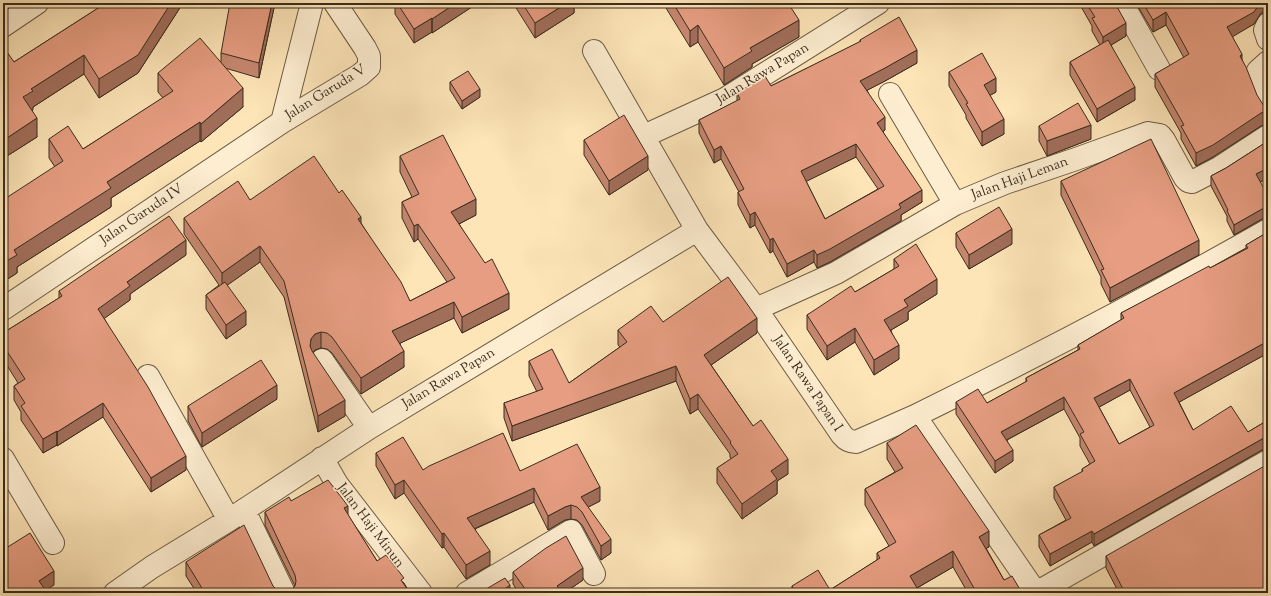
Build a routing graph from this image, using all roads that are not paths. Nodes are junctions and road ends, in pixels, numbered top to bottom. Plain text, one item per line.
1 (37, 3) edge
2 (312, 3) edge
3 (335, 3) edge
4 (878, 3) edge
5 (1122, 3) edge
6 (1268, 24) edge
7 (3, 26) edge
8 (1268, 39) edge
9 (594, 51) dead end
10 (1268, 62) edge
11 (1159, 69) dead end
12 (890, 94) dead end
13 (1268, 100) edge
14 (282, 122) junction
15 (644, 136) junction
16 (1268, 136) edge
17 (955, 204) junction
18 (697, 230) junction
19 (1268, 230) edge
20 (3, 309) edge
21 (756, 309) junction
22 (322, 360) dead end
23 (148, 376) dead end
24 (915, 416) junction
25 (369, 428) junction
26 (322, 458) junction
27 (3, 459) edge
28 (1268, 461) edge
29 (237, 515) junction
30 (53, 543) dead end
31 (594, 574) dead end
32 (115, 593) edge
33 (284, 593) edge
34 (421, 593) edge
35 (467, 593) edge
36 (1036, 593) edge

1 - 7 street
2 - 14 street, Jalan Garuda V
3 - 14 street, Jalan Garuda V
4 - 15 street, Jalan Rawa Papan
5 - 11 street
6 - 8 street
9 - 15 street
10 - 13 street
12 - 17 street
14 - 20 street, Jalan Garuda IV
15 - 18 street
16 - 17 street, Jalan Haji Leman
17 - 21 street, Jalan Haji Leman
18 - 21 street, Jalan Rawa Papan I
18 - 25 street, Jalan Rawa Papan
19 - 24 street, Jalan Rawa Papan I
21 - 24 street, Jalan Rawa Papan I
22 - 25 street
23 - 29 street
24 - 36 street
25 - 26 street, Jalan Rawa Papan
26 - 29 street, Jalan Rawa Papan
26 - 34 street, Jalan Haji Minun
27 - 30 street
28 - 36 street
29 - 32 street, Jalan Rawa Papan
29 - 33 street
31 - 35 street

